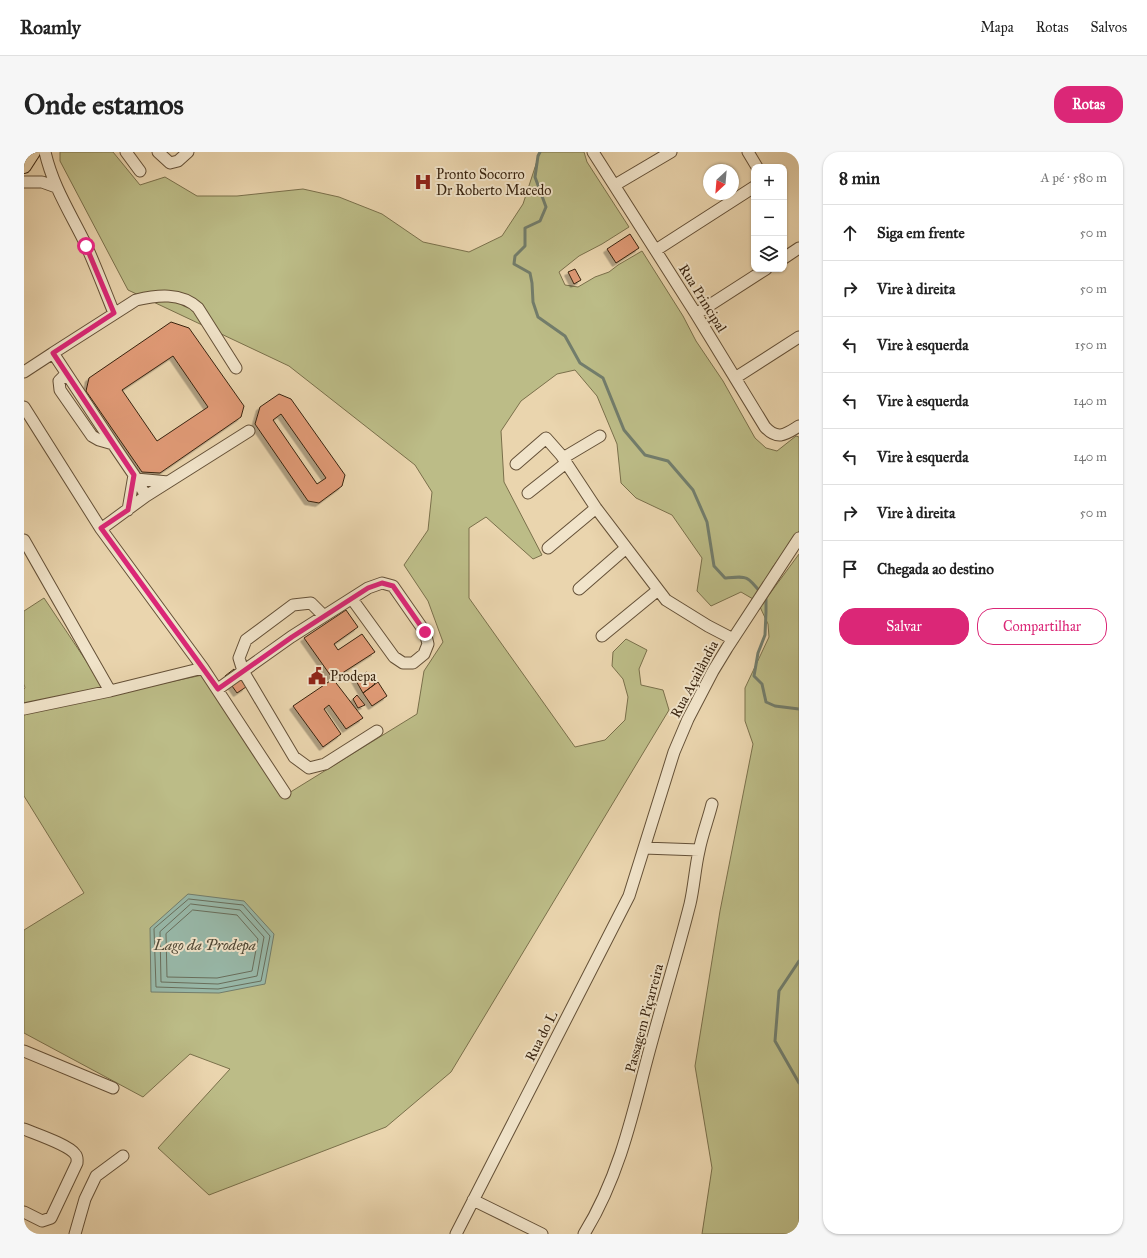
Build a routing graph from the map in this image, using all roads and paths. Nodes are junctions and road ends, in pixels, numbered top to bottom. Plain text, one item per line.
1 (33, 152) edge
2 (46, 152) edge
3 (126, 152) edge
4 (158, 152) edge
5 (188, 152) edge
6 (593, 152) edge
7 (671, 152) edge
8 (748, 152) edge
9 (755, 164) edge
10 (24, 166) edge
11 (140, 171) dead end
12 (24, 182) edge
13 (615, 186) junction
14 (56, 187) junction
15 (751, 189) edge
16 (799, 248) edge
17 (656, 250) junction
18 (787, 256) edge
19 (761, 272) edge
20 (114, 313) junction
21 (696, 314) junction
22 (799, 338) edge
23 (53, 353) junction
24 (236, 368) dead end
25 (24, 372) edge
26 (735, 378) junction
27 (24, 407) edge
28 (799, 426) edge
29 (248, 431) dead end
30 (600, 436) dead end
31 (565, 461) junction
32 (516, 464) dead end
33 (135, 477) junction
34 (168, 482) junction
35 (528, 493) dead end
36 (146, 496) junction
37 (596, 508) junction
38 (128, 510) junction
39 (101, 528) junction
40 (799, 538) edge
41 (24, 540) edge
42 (548, 548) dead end
43 (626, 548) junction
44 (579, 589) dead end
45 (658, 590) junction
46 (352, 599) junction
47 (324, 616) junction
48 (602, 636) dead end
49 (733, 639) junction
50 (203, 668) junction
51 (243, 671) junction
52 (218, 689) junction
53 (110, 691) junction
54 (24, 709) edge
55 (377, 731) dead end
56 (284, 793) dead end
57 (712, 804) dead end
58 (644, 848) junction
59 (699, 850) junction
60 (24, 1051) edge
61 (113, 1088) dead end
62 (24, 1129) edge
63 (123, 1156) dead end
64 (473, 1200) junction
65 (24, 1212) edge
66 (75, 1234) edge
67 (456, 1234) edge
68 (542, 1234) edge
69 (584, 1234) edge

1 - 10 main road
2 - 14 street
3 - 11 street
4 - 5 street
6 - 13 street, Rua Principal
7 - 13 street
8 - 9 street
12 - 14 street
13 - 17 street, Rua Principal
14 - 20 street
15 - 17 street
16 - 18 street
17 - 21 street, Rua Principal
19 - 21 street
20 - 23 street
20 - 24 street
21 - 26 street, Rua Principal
22 - 26 street
23 - 25 street
23 - 33 street
26 - 28 street, Rua Principal
27 - 39 street
29 - 34 street
30 - 31 street
31 - 32 street
31 - 35 street
31 - 37 street
33 - 34 street
33 - 36 street
33 - 38 street
34 - 36 street
36 - 38 street
37 - 42 street
37 - 43 street
38 - 39 street
39 - 50 street
40 - 49 street, Rua Açailândia
41 - 53 street
43 - 44 street
43 - 45 street
45 - 48 street
45 - 49 street
46 - 46 street
46 - 47 street
47 - 51 street
47 - 51 street
49 - 58 street, Rua Açailândia
50 - 52 street
50 - 53 street
51 - 52 street
51 - 55 street
52 - 56 street
53 - 54 street
57 - 59 street, Passagem Piçarreira
58 - 59 street
58 - 64 street, Rua do L
59 - 69 street, Passagem Piçarreira
60 - 61 street
62 - 65 street
63 - 66 street
64 - 67 street, Rua do L
64 - 68 street

